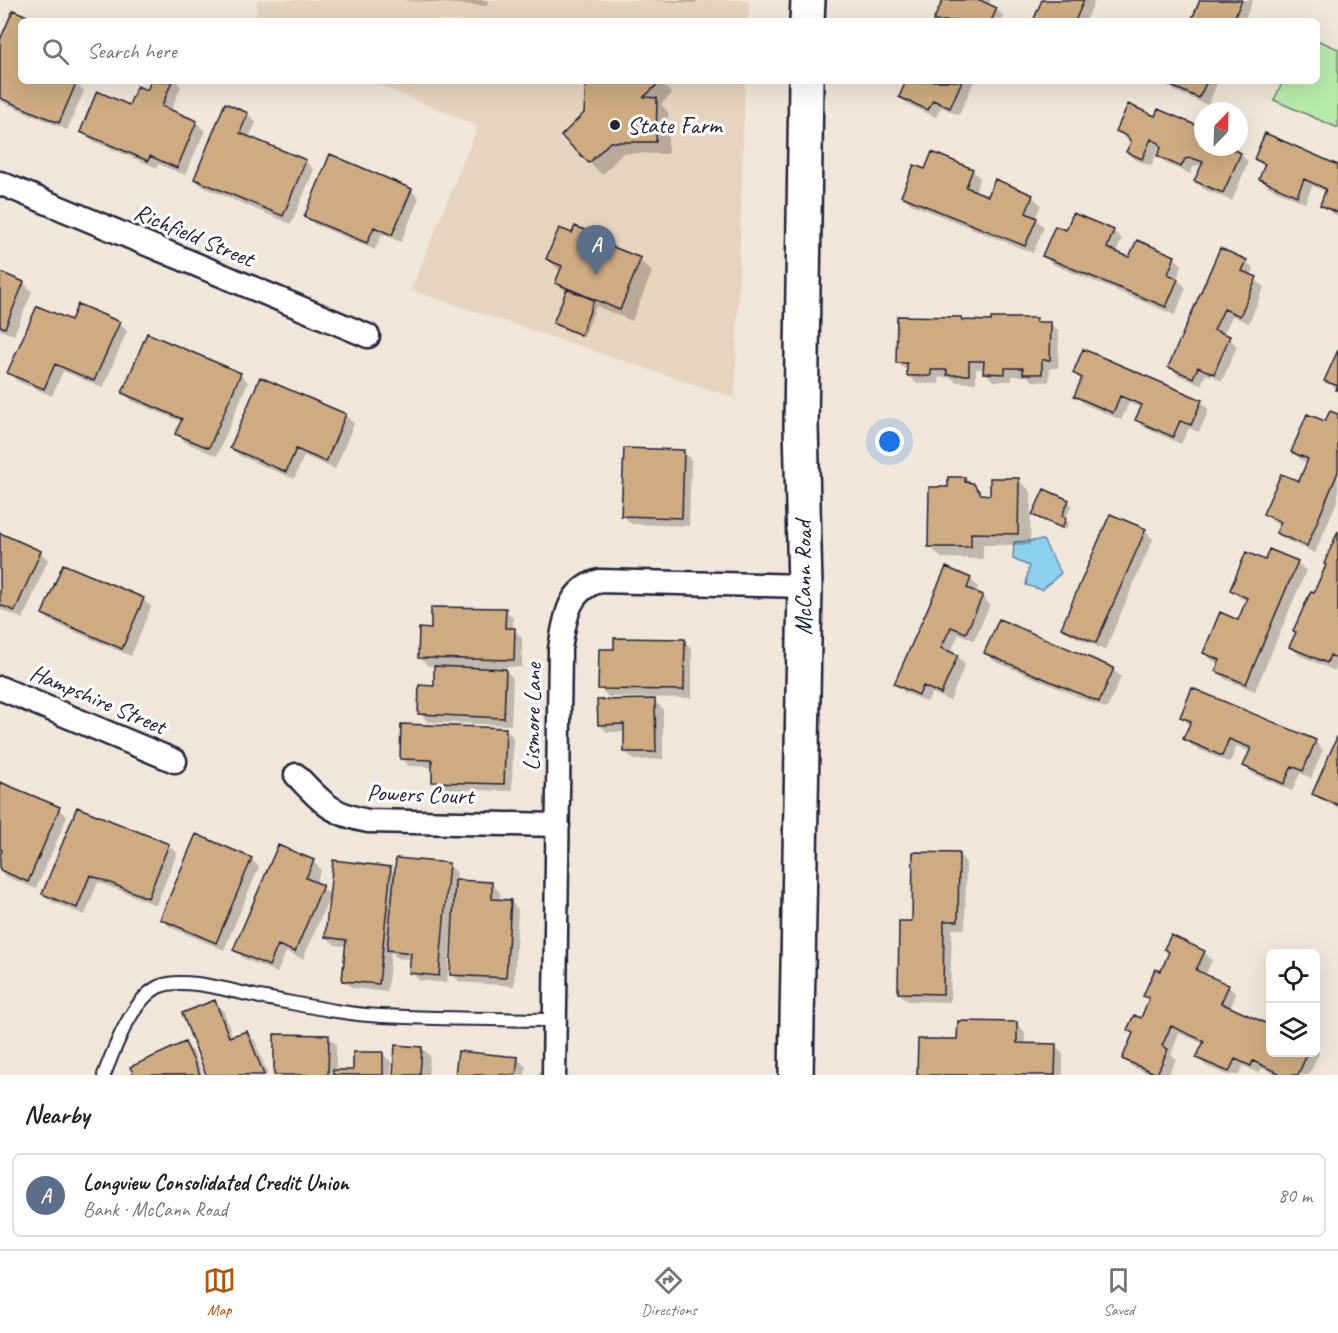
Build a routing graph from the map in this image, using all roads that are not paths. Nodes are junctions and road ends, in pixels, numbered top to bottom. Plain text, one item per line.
1 (808, 0) edge
2 (807, 18) edge
3 (806, 84) edge
4 (0, 183) edge
5 (368, 336) dead end
6 (805, 586) junction
7 (0, 688) edge
8 (176, 761) dead end
9 (296, 775) dead end
10 (558, 825) junction
11 (555, 1020) junction
12 (104, 1075) edge
13 (554, 1075) edge
14 (796, 1075) edge

1 - 2 main road
3 - 6 main road, McCann Road
4 - 5 street, Richfield Street
6 - 10 street, Lismore Lane
6 - 14 main road, McCann Road
7 - 8 street, Hampshire Street
9 - 10 street, Powers Court
10 - 11 street, Lismore Lane
11 - 12 lane
11 - 13 street, Lismore Lane

